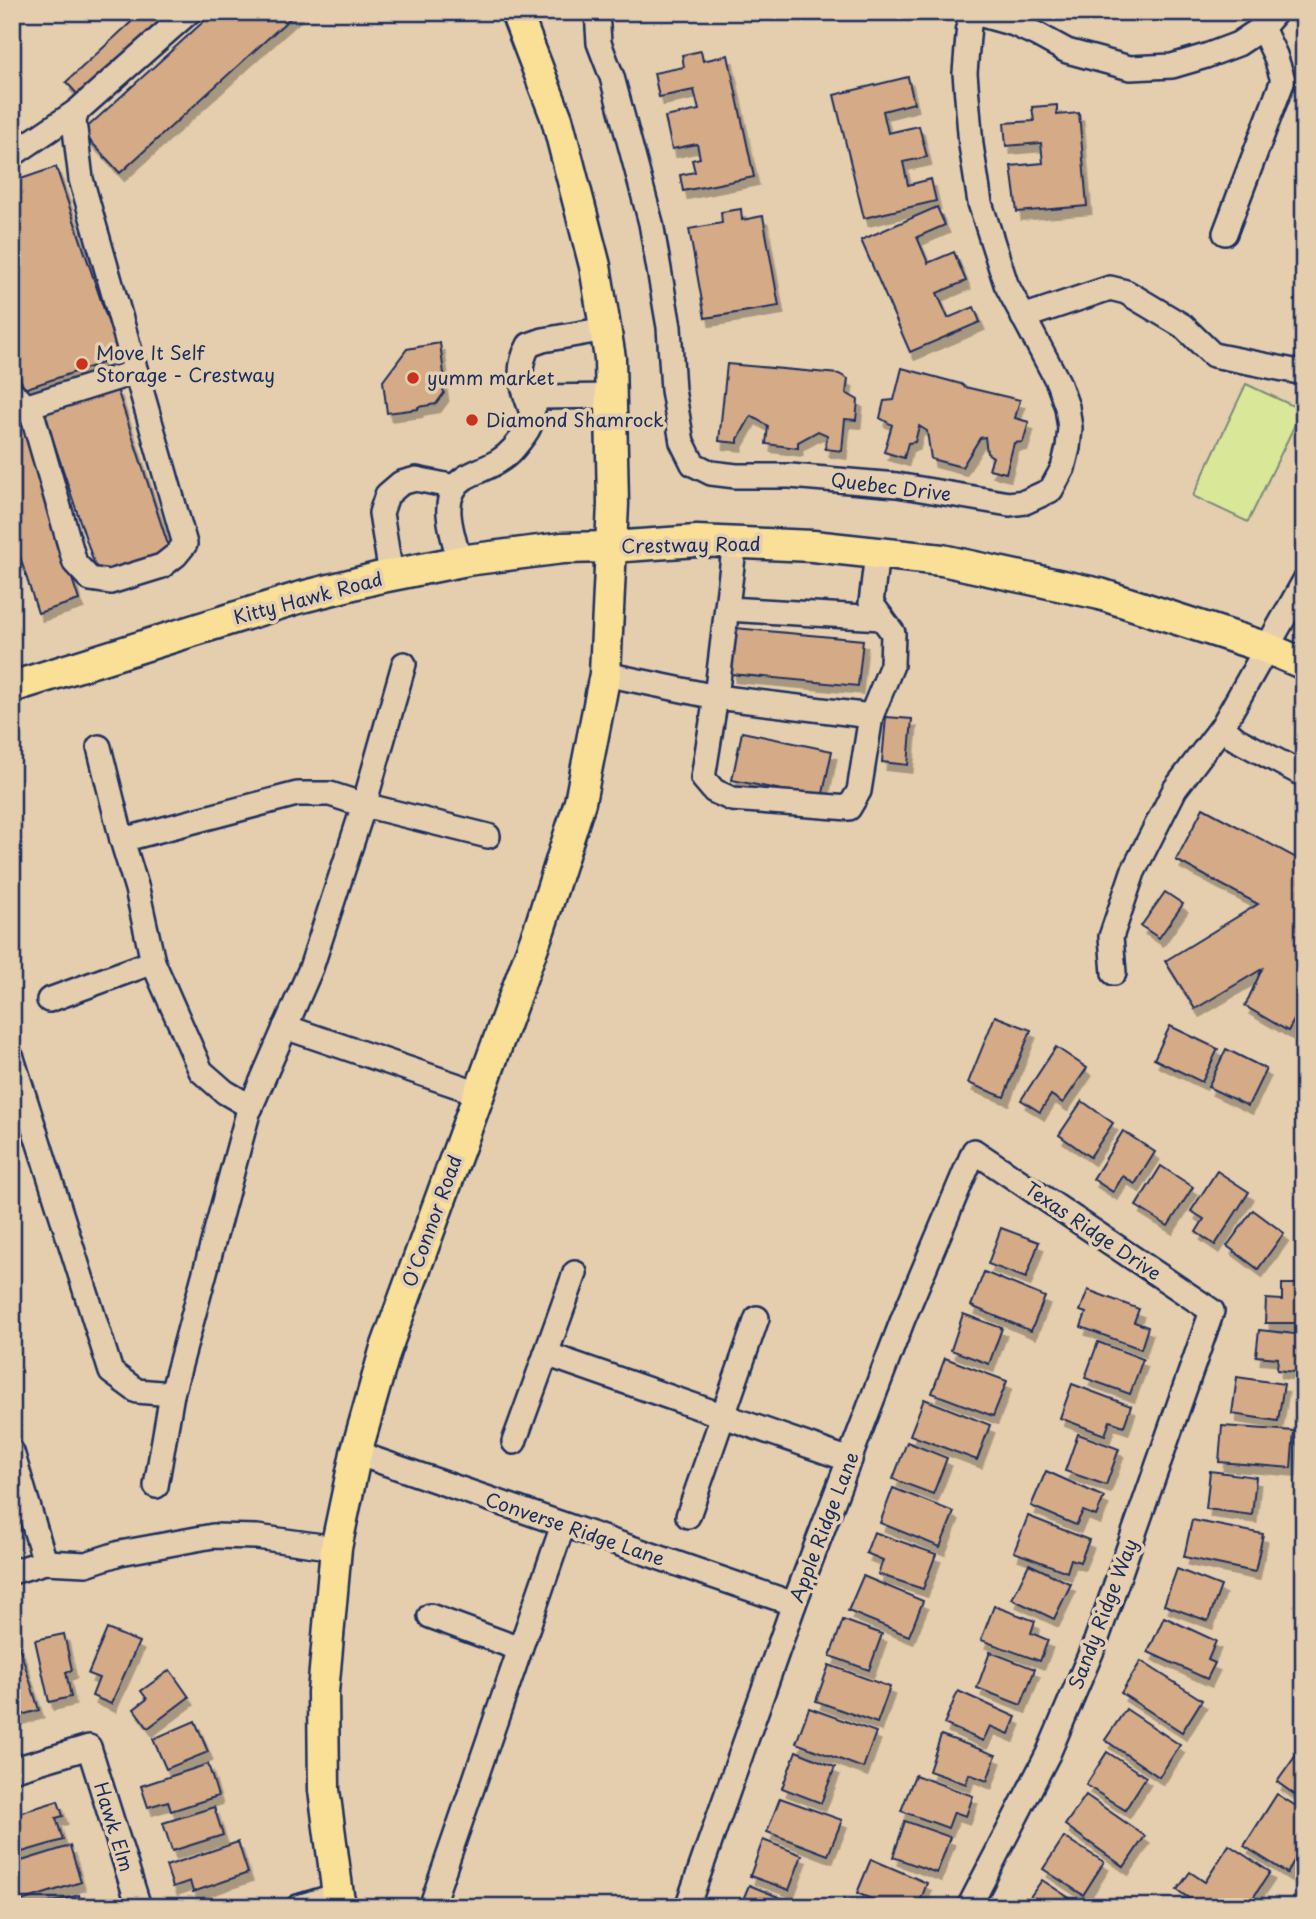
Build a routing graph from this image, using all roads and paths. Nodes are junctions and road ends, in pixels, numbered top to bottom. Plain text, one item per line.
1 (189, 12) edge
2 (516, 12) edge
3 (597, 12) edge
4 (970, 12) edge
5 (1269, 20) edge
6 (1039, 23) edge
7 (77, 111) junction
8 (12, 155) edge
9 (1225, 233) dead end
10 (1023, 317) junction
11 (606, 329) junction
12 (136, 372) junction
13 (1304, 373) edge
14 (612, 396) junction
15 (17, 404) edge
16 (531, 410) junction
17 (455, 487) junction
18 (735, 541) junction
19 (611, 547) junction
20 (877, 553) junction
21 (460, 562) junction
22 (391, 575) junction
23 (1304, 582) edge
24 (727, 609) junction
25 (882, 618) junction
26 (1267, 648) junction
27 (404, 664) dead end
28 (1304, 664) edge
29 (605, 674) junction
30 (12, 687) edge
31 (716, 697) junction
32 (871, 716) junction
33 (1222, 727) junction
34 (99, 747) dead end
35 (1304, 775) edge
36 (364, 805) junction
37 (488, 836) dead end
38 (122, 840) junction
39 (153, 962) junction
40 (1114, 973) dead end
41 (49, 1000) dead end
42 (285, 1027) junction
43 (12, 1058) edge
44 (479, 1093) junction
45 (251, 1107) junction
46 (974, 1151) joint
47 (575, 1273) dead end
48 (1212, 1311) joint
49 (757, 1318) dead end
50 (547, 1354) junction
51 (173, 1394) junction
52 (723, 1416) junction
53 (514, 1443) dead end
54 (12, 1452) edge
55 (356, 1453) junction
56 (850, 1460) junction
57 (156, 1486) dead end
58 (688, 1516) dead end
59 (563, 1525) junction
60 (336, 1548) junction
61 (45, 1562) junction
62 (12, 1572) edge
63 (794, 1604) junction
64 (429, 1616) dead end
65 (520, 1649) junction
66 (12, 1770) edge
67 (339, 1901) edge
68 (139, 1907) edge
69 (298, 1907) edge
70 (431, 1907) edge
71 (687, 1907) edge
72 (969, 1907) edge

1 - 7 street
2 - 11 main road, Crestway Road
3 - 10 street, Quebec Drive
4 - 6 street
4 - 10 street, Quebec Drive
5 - 6 street
5 - 9 street
7 - 8 street
7 - 12 street
10 - 13 street
11 - 14 main road, Crestway Road
11 - 16 street
12 - 15 street
12 - 15 street
14 - 16 street
14 - 19 main road, Crestway Road
16 - 17 street
17 - 21 street
17 - 22 street
18 - 19 main road, Crestway Road
18 - 20 main road, Crestway Road
18 - 24 street
19 - 21 main road, Kitty Hawk Road
19 - 29 main road, O'Connor Road
20 - 25 street
20 - 26 main road, Crestway Road
21 - 22 main road, Kitty Hawk Road
22 - 30 main road, Kitty Hawk Road
23 - 26 street
24 - 25 street
24 - 31 street
25 - 32 street
26 - 28 main road, Crestway Road
26 - 33 street
27 - 36 street
29 - 31 street
29 - 44 main road, O'Connor Road
31 - 32 street
31 - 32 street
33 - 35 street
33 - 40 street
34 - 38 street
36 - 37 street
36 - 38 street
36 - 42 street
38 - 39 street
39 - 41 street
39 - 45 street
42 - 44 street
42 - 45 street
43 - 51 street
44 - 55 main road, O'Connor Road
45 - 51 street
46 - 48 street, Texas Ridge Drive
46 - 56 street, Apple Ridge Lane
47 - 50 street
48 - 72 street, Sandy Ridge Way
49 - 52 street
50 - 52 street
50 - 53 street
51 - 57 street
52 - 56 street
52 - 58 street
54 - 61 street
55 - 59 street, Converse Ridge Lane
55 - 60 main road, O'Connor Road
56 - 63 street, Apple Ridge Lane
59 - 63 street, Converse Ridge Lane
59 - 65 street
60 - 61 street
60 - 67 main road, O'Connor Road
61 - 62 street
63 - 71 street, Apple Ridge Lane
64 - 65 street
65 - 70 street
66 - 68 street, Hawk Elm
67 - 69 street

